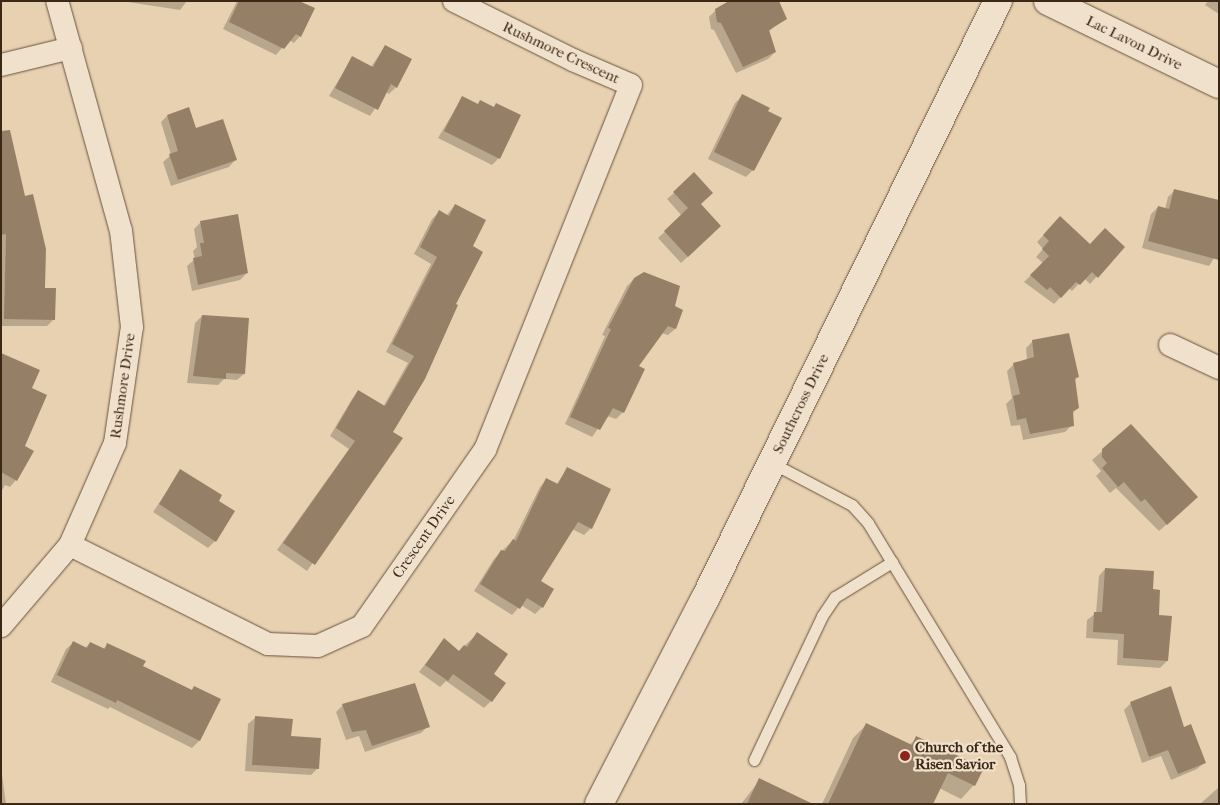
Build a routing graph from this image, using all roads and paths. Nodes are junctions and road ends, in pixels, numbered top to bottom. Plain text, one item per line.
1 (57, 1) edge
2 (454, 1) edge
3 (998, 1) edge
4 (1048, 1) edge
5 (71, 48) junction
6 (1, 65) edge
7 (1219, 84) edge
8 (604, 152) joint
9 (1170, 344) dead end
10 (1219, 368) edge
11 (772, 463) junction
12 (70, 545) junction
13 (892, 562) junction
14 (1, 626) edge
15 (754, 760) dead end
16 (599, 804) edge
17 (1020, 804) edge

1 - 5 street, Rushmore Drive
2 - 8 street, Rushmore Crescent
3 - 11 street, Southcross Drive
4 - 7 street, Lac Lavon Drive
5 - 6 street
5 - 12 street, Rushmore Drive
8 - 12 street, Crescent Drive
9 - 10 street
11 - 13 lane
11 - 16 street, Southcross Drive
12 - 14 street, Rushmore Drive
13 - 15 lane
13 - 17 lane

